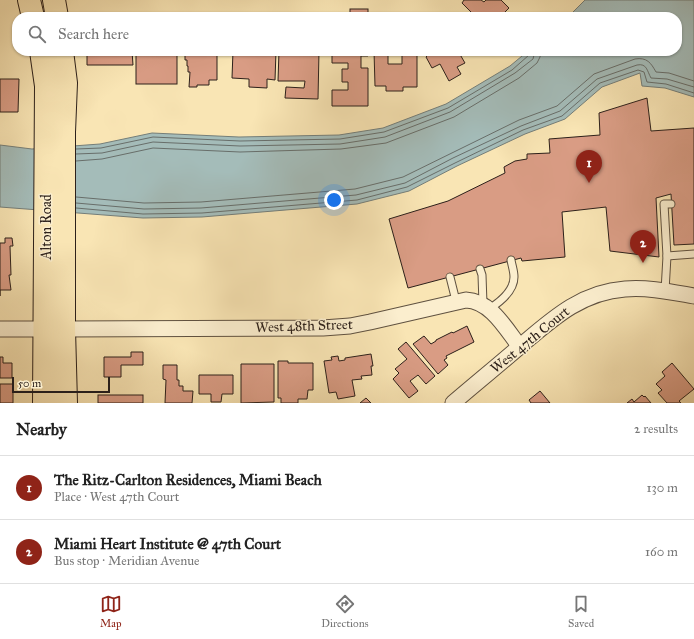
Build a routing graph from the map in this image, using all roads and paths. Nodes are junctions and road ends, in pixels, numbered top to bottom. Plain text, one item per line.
1 (29, 0) edge
2 (54, 0) edge
3 (32, 12) edge
4 (56, 12) edge
5 (42, 56) edge
6 (63, 56) edge
7 (55, 132) junction
8 (671, 204) dead end
9 (694, 254) edge
10 (667, 256) junction
11 (511, 260) dead end
12 (480, 269) dead end
13 (450, 277) dead end
14 (666, 292) junction
15 (694, 296) edge
16 (456, 301) junction
17 (486, 306) junction
18 (0, 328) edge
19 (55, 329) junction
20 (520, 347) junction
21 (44, 403) edge
22 (66, 403) edge
23 (452, 403) edge

1 - 3 main road
2 - 4 main road
5 - 7 main road, Alton Road
6 - 7 main road, Alton Road
7 - 19 main road, Alton Road
8 - 10 lane
9 - 10 lane
10 - 14 lane
11 - 17 lane
12 - 17 lane
13 - 16 lane
14 - 15 street, West 47th Court
14 - 20 street, West 47th Court
16 - 17 street, West 48th Street
16 - 19 street, West 48th Street
17 - 20 street
18 - 19 street, West 48th Street
19 - 21 main road, Alton Road
19 - 22 main road, Alton Road
20 - 23 street, West 47th Court

